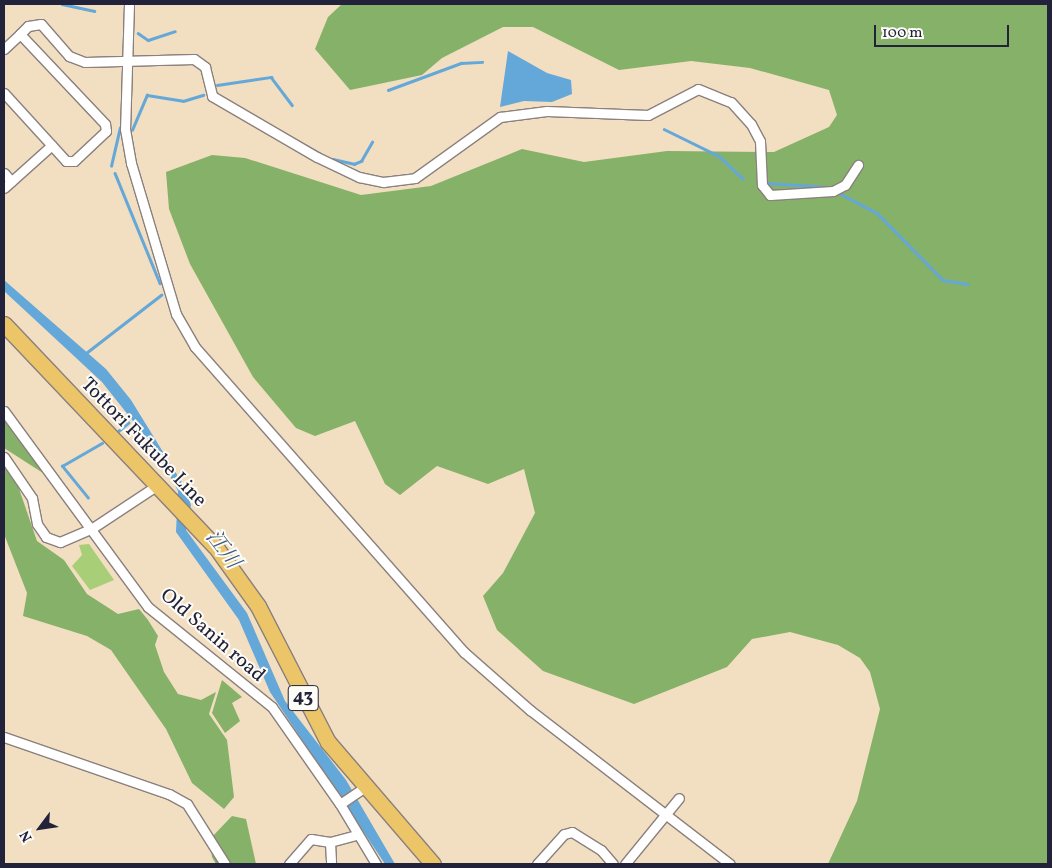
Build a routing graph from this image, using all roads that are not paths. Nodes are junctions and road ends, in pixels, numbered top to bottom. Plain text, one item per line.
1 (130, 4) edge
2 (20, 34) junction
3 (4, 49) edge
4 (127, 60) junction
5 (4, 93) edge
6 (52, 145) junction
7 (858, 165) dead end
8 (4, 173) edge
9 (11, 181) junction
10 (4, 188) edge
11 (4, 324) edge
12 (4, 411) edge
13 (4, 456) edge
14 (156, 486) junction
15 (91, 529) junction
16 (4, 737) edge
17 (360, 791) junction
18 (679, 798) dead end
19 (341, 803) junction
20 (668, 814) junction
21 (357, 835) junction
22 (330, 842) junction
23 (225, 864) edge
24 (288, 864) edge
25 (331, 864) edge
26 (376, 864) edge
27 (433, 864) edge
28 (537, 864) edge
29 (613, 864) edge
30 (625, 864) edge
31 (730, 864) edge

1 - 4 street
2 - 3 street
2 - 4 street
2 - 6 street
4 - 7 street
4 - 20 street
5 - 6 street
6 - 9 street
8 - 9 street
9 - 10 street
11 - 14 main road, Tottori Fukube Line / 43
12 - 15 street, Old Sanin road
13 - 15 street
14 - 15 street
14 - 17 main road, Tottori Fukube Line / 43
15 - 19 street, Old Sanin road
16 - 23 street
17 - 19 street
17 - 27 main road, Tottori Fukube Line / 43
18 - 20 street
19 - 21 street, Old Sanin road
20 - 30 street
20 - 31 street
21 - 22 street
21 - 26 street, Old Sanin road
22 - 24 street
22 - 25 street
28 - 29 street

